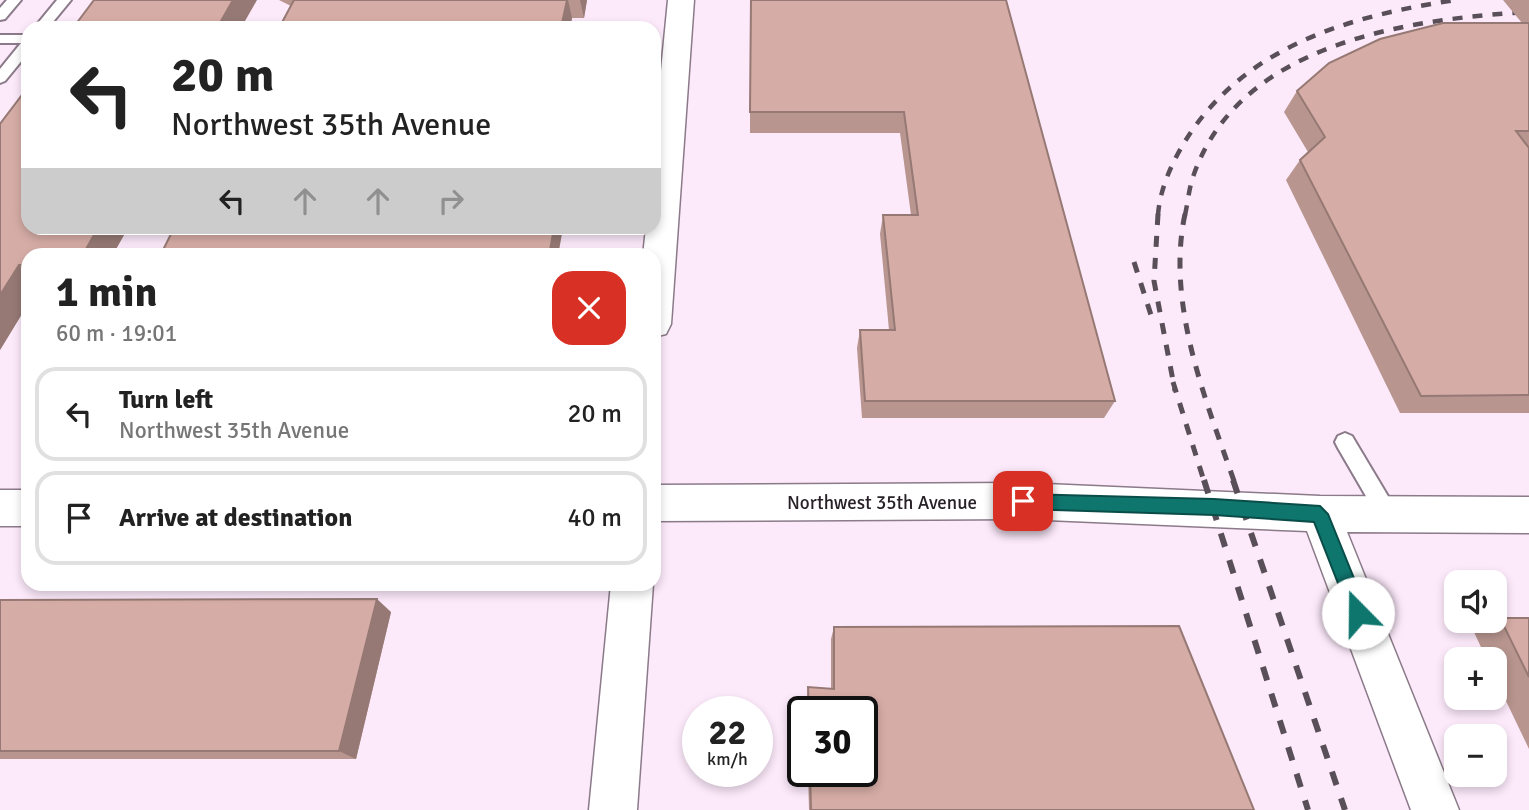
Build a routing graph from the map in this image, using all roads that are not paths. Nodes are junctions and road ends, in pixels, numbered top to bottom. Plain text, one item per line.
1 (14, 0) edge
2 (64, 0) edge
3 (681, 0) edge
4 (0, 16) edge
5 (47, 21) edge
6 (0, 39) edge
7 (21, 41) edge
8 (21, 51) edge
9 (0, 78) edge
10 (660, 248) edge
11 (1345, 442) dead end
12 (661, 503) edge
13 (0, 508) edge
14 (21, 508) edge
15 (1320, 514) junction
16 (1388, 515) junction
17 (1529, 515) edge
18 (631, 591) edge
19 (612, 810) edge
20 (1436, 810) edge

1 - 4 lane
2 - 5 lane
3 - 10 street
6 - 7 lane
8 - 9 lane
11 - 16 lane
12 - 15 street, Northwest 35th Avenue
13 - 14 street
15 - 16 street, Northwest 35th Avenue
15 - 20 street
16 - 17 street, Northwest 35th Avenue
18 - 19 street

